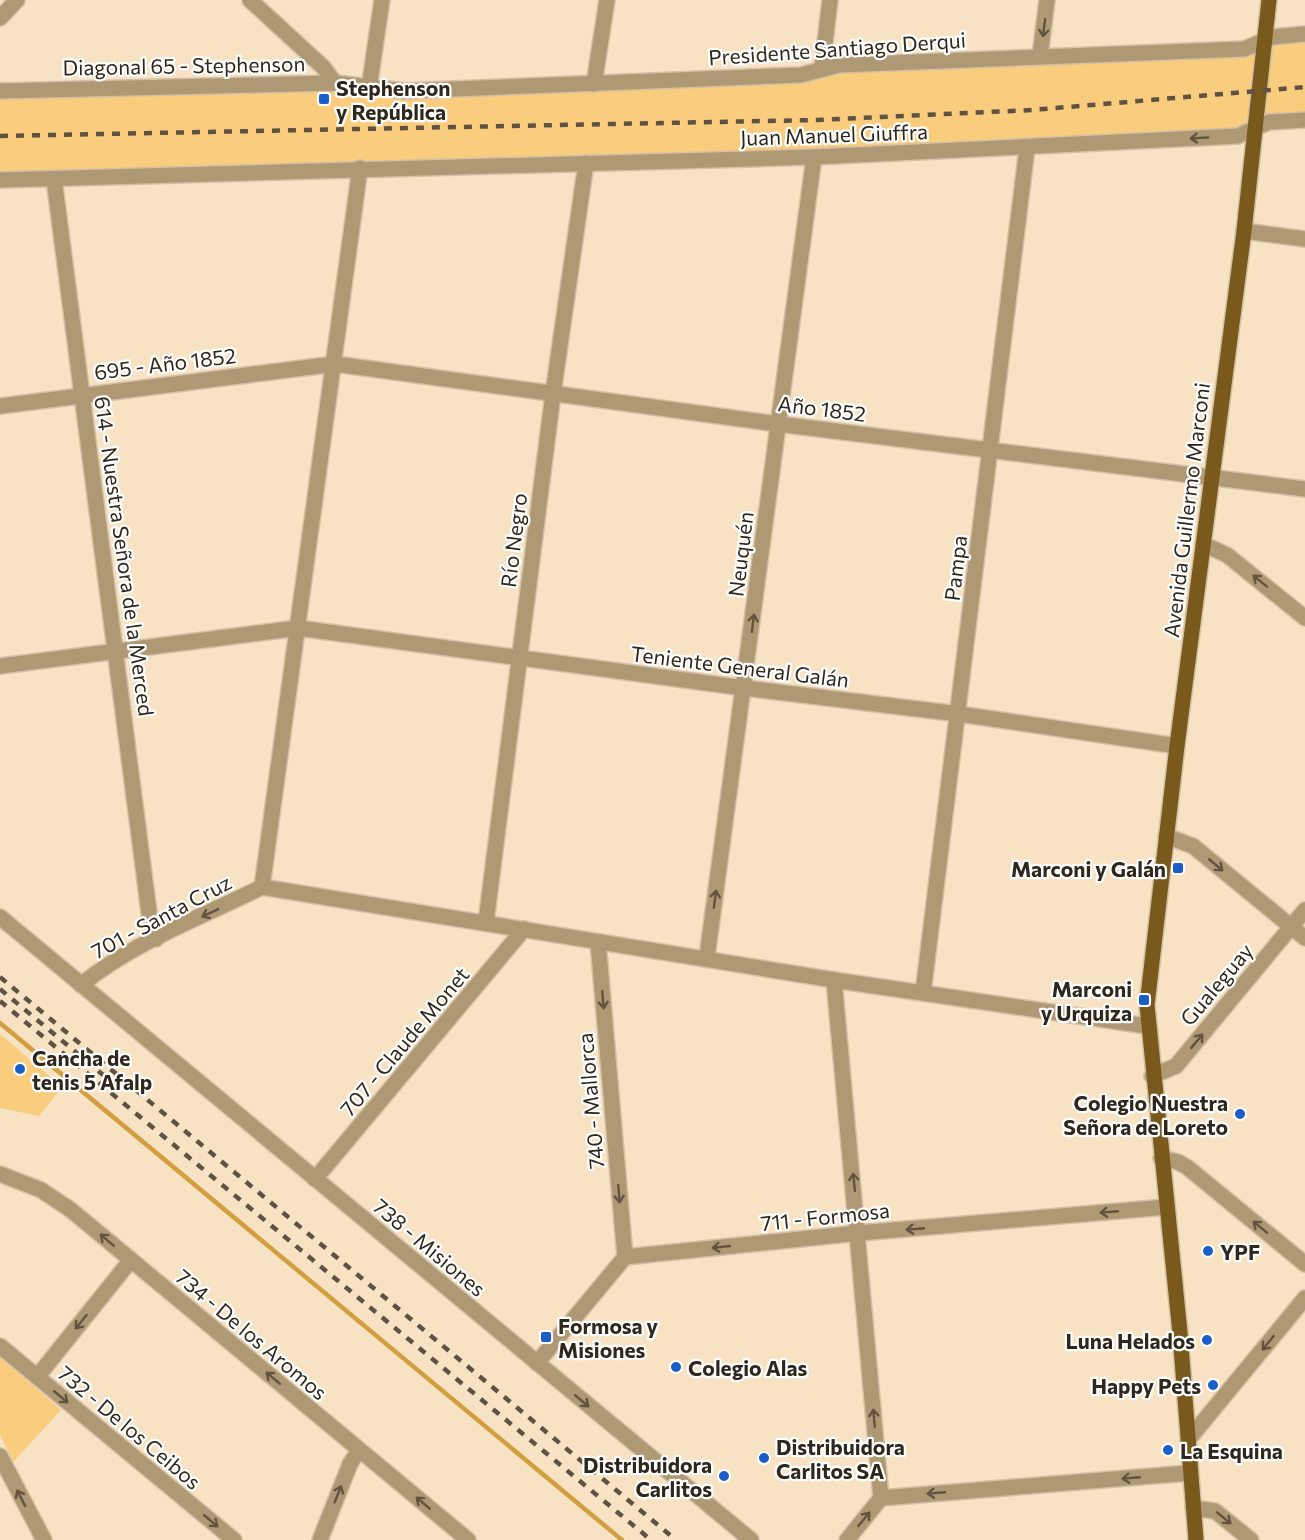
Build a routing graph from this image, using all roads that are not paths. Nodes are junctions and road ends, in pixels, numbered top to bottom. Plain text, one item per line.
1 (17, 0) edge
2 (250, 0) edge
3 (382, 0) edge
4 (607, 0) edge
5 (830, 0) edge
6 (1047, 0) edge
7 (1269, 0) edge
8 (0, 18) edge
9 (1305, 34) edge
10 (1264, 40) junction
11 (1040, 56) junction
12 (822, 68) junction
13 (335, 83) junction
14 (594, 84) junction
15 (369, 88) junction
16 (0, 90) edge
17 (1305, 120) edge
18 (1255, 127) junction
19 (1027, 148) junction
20 (814, 156) junction
21 (586, 163) junction
22 (360, 168) junction
23 (54, 178) junction
24 (0, 180) edge
25 (1244, 231) junction
26 (1305, 239) edge
27 (335, 364) junction
28 (82, 394) junction
29 (553, 394) junction
30 (0, 406) edge
31 (778, 424) junction
32 (990, 449) junction
33 (1212, 477) junction
34 (1305, 489) edge
35 (1203, 543) junction
36 (1305, 618) edge
37 (298, 628) junction
38 (117, 651) junction
39 (520, 659) junction
40 (0, 666) edge
41 (744, 688) junction
42 (959, 714) junction
43 (1177, 746) junction
44 (1166, 836) junction
45 (262, 887) junction
46 (1305, 910) edge
47 (0, 917) edge
48 (486, 922) junction
49 (1291, 927) junction
50 (524, 929) junction
51 (156, 939) junction
52 (1305, 939) edge
53 (598, 942) junction
54 (707, 957) junction
55 (834, 980) junction
56 (81, 985) junction
57 (923, 993) junction
58 (1147, 1026) junction
59 (1152, 1076) junction
60 (1161, 1158) junction
61 (0, 1174) edge
62 (315, 1179) junction
63 (1167, 1207) junction
64 (859, 1233) junction
65 (624, 1257) junction
66 (130, 1260) junction
67 (1305, 1264) edge
68 (1305, 1298) edge
69 (0, 1346) edge
70 (537, 1363) junction
71 (37, 1377) junction
72 (1188, 1440) junction
73 (359, 1450) junction
74 (0, 1456) edge
75 (1189, 1473) junction
76 (881, 1497) junction
77 (1193, 1508) junction
78 (449, 1534) edge
79 (44, 1540) edge
80 (234, 1540) edge
81 (320, 1540) edge
82 (468, 1540) edge
83 (751, 1540) edge
84 (847, 1540) edge
85 (1196, 1540) edge
86 (1251, 1540) edge

1 - 8 street
2 - 13 street
3 - 15 street
4 - 14 street
5 - 12 street
6 -> 11 street
7 - 10 main road, Avenida Guillermo Marconi
9 - 10 street, Presidente Santiago Derqui
10 - 11 street, Presidente Santiago Derqui
10 - 18 main road, Avenida Guillermo Marconi
11 - 12 street, Presidente Santiago Derqui
12 - 14 street, Presidente Santiago Derqui
13 - 15 street, Diagonal 65 - Stephenson
13 - 16 street, Diagonal 65 - Stephenson
14 - 15 street, Presidente Santiago Derqui
17 - 18 street, Juan Manuel Giuffra
18 -> 19 street, Juan Manuel Giuffra
18 - 25 main road, Avenida Guillermo Marconi
19 - 20 street, Juan Manuel Giuffra
19 - 32 street, Pampa
20 - 21 street, Juan Manuel Giuffra
20 - 31 street, Neuquén
21 - 22 street, Juan Manuel Giuffra
21 - 29 street, Río Negro
22 - 23 street
22 - 27 street
23 - 24 street
23 - 28 street, 614 - Nuestra Señora de la Merced
25 - 26 street
25 - 33 main road, Avenida Guillermo Marconi
27 - 28 street, 695 - Año 1852
27 - 29 street, Año 1852
27 - 37 street
28 - 30 street, 695 - Año 1852
28 - 38 street, 614 - Nuestra Señora de la Merced
29 - 31 street, Año 1852
29 - 39 street, Río Negro
31 - 32 street, Año 1852
41 -> 31 street, Neuquén
32 - 33 street, Año 1852
32 - 42 street, Pampa
33 - 34 street, Año 1852
33 - 35 main road, Avenida Guillermo Marconi
36 -> 35 street
35 - 43 main road, Avenida Guillermo Marconi
37 - 38 street, Teniente General Galán
37 - 39 street, Teniente General Galán
37 - 45 street
38 - 40 street, Teniente General Galán
38 - 51 street, 614 - Nuestra Señora de la Merced
39 - 41 street, Teniente General Galán
39 - 48 street, Río Negro
41 - 42 street, Teniente General Galán
54 -> 41 street, Neuquén
42 - 43 street, Teniente General Galán
42 - 57 street, Pampa
43 - 44 main road, Avenida Guillermo Marconi
44 -> 49 street
44 - 58 main road, Avenida Guillermo Marconi
45 - 48 street
45 -> 51 street, 701 - Santa Cruz
46 - 49 street, Gualeguay
47 - 56 street, 738 - Misiones
48 - 50 street
49 - 52 street
59 -> 49 street, Gualeguay
50 - 53 street
50 - 62 street, 707 - Claude Monet
51 - 56 street, 701 - Santa Cruz
53 - 54 street
53 -> 65 street, 740 - Mallorca
54 - 55 street
55 - 57 street
64 -> 55 street
56 - 62 street, 738 - Misiones
57 - 58 street
58 - 59 main road, Avenida Guillermo Marconi
59 - 60 main road, Avenida Guillermo Marconi
60 - 63 main road, Avenida Guillermo Marconi
67 -> 60 street
66 -> 61 street, 734 - De los Aromos
62 - 70 street, 738 - Misiones
63 -> 64 street, 711 - Formosa
63 - 72 main road, Avenida Guillermo Marconi
64 -> 65 street, 711 - Formosa
76 -> 64 street
65 - 70 street
66 -> 71 street
73 -> 66 street, 734 - De los Aromos
68 -> 72 street
69 - 71 street, 732 - De los Ceibos
70 -> 83 street, 738 - Misiones
71 -> 80 street, 732 - De los Ceibos
72 - 75 main road, Avenida Guillermo Marconi
78 -> 73 street, 734 - De los Aromos
81 -> 73 street
79 -> 74 street
75 -> 76 street
75 - 77 main road, Avenida Guillermo Marconi
84 -> 76 street
77 - 85 main road, Avenida Guillermo Marconi
77 -> 86 street
78 - 82 street, 734 - De los Aromos

